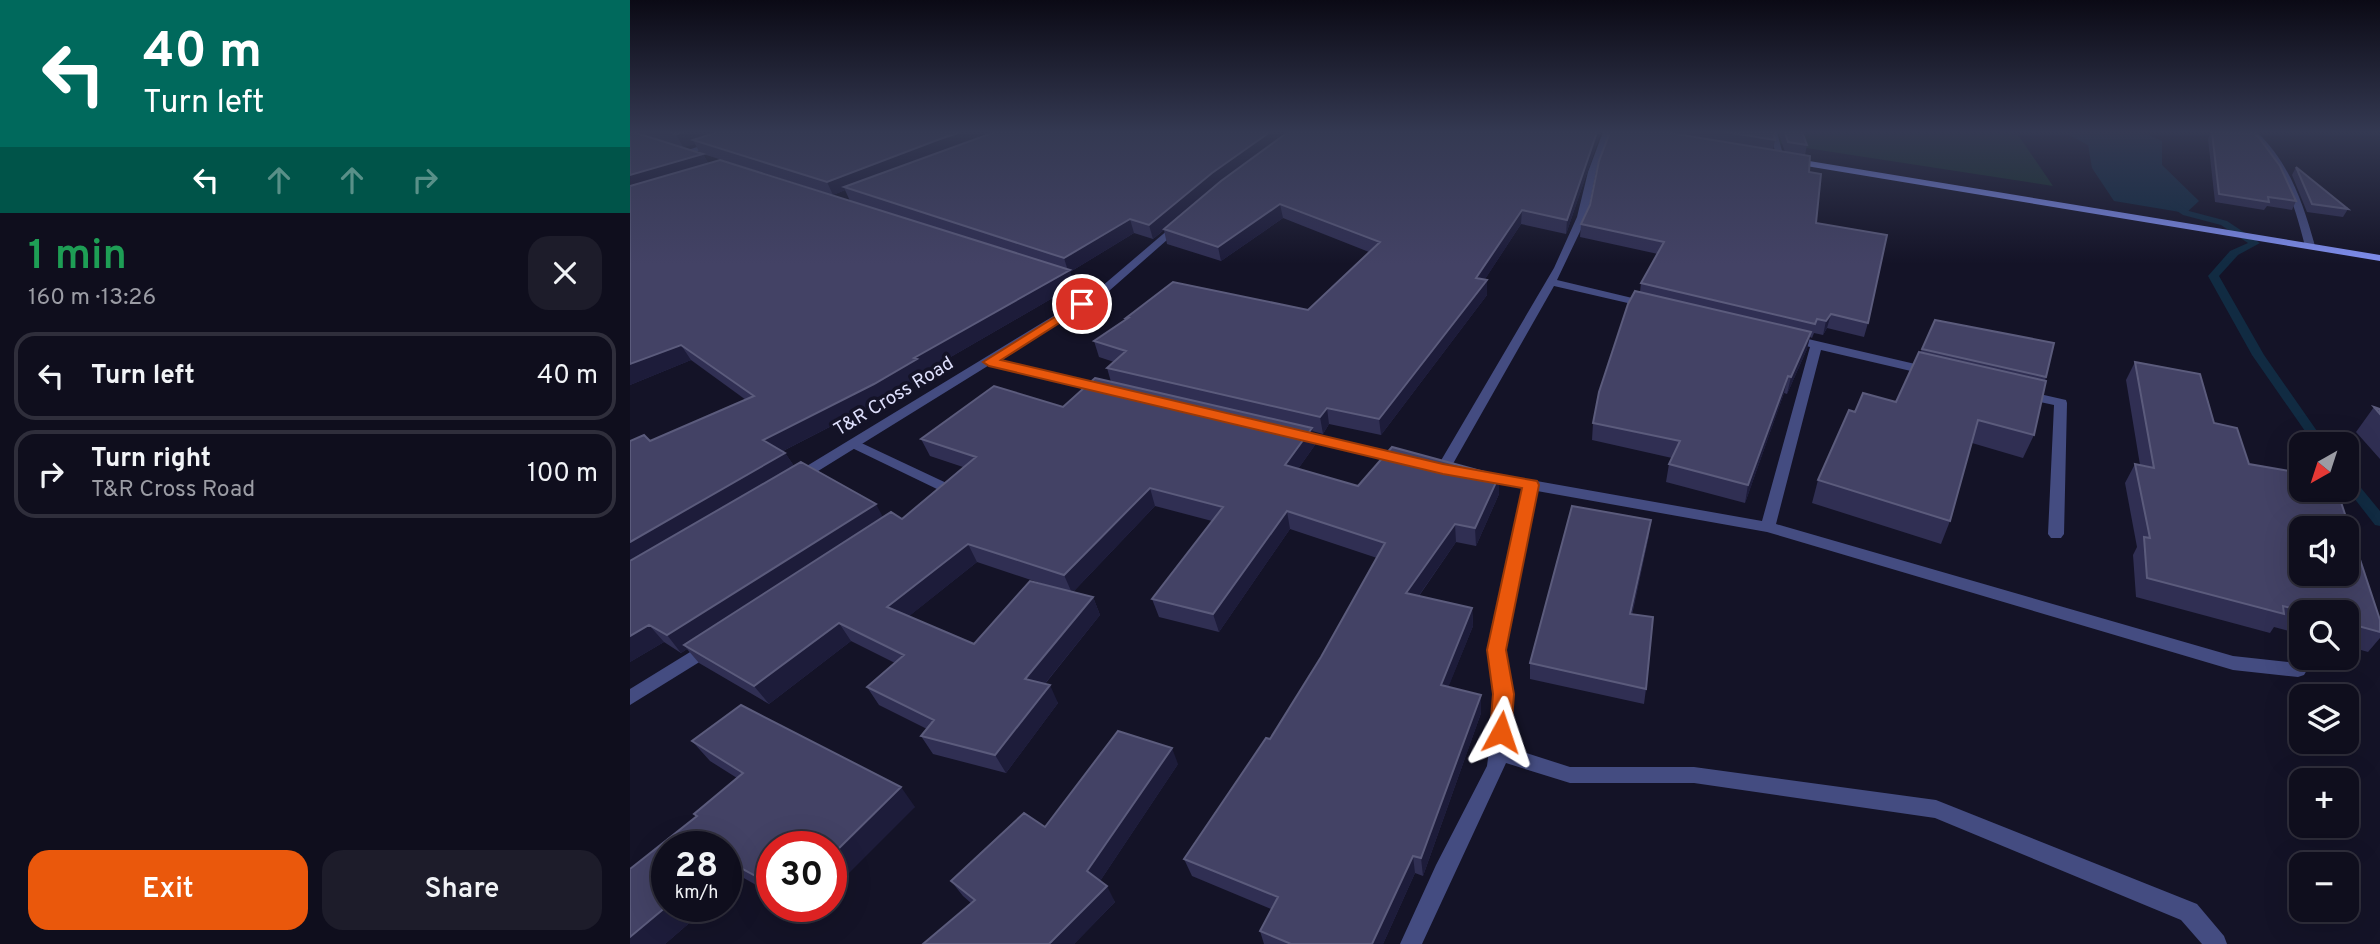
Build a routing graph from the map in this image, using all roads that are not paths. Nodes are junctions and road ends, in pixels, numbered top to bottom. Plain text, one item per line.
1 (1591, 176) edge
2 (1880, 176) edge
3 (2286, 176) edge
4 (1188, 218) edge
5 (2309, 246) junction
6 (2380, 258) edge
7 (1041, 268) edge
8 (1551, 282) junction
9 (1105, 289) junction
10 (1657, 307) edge
11 (1776, 335) edge
12 (1816, 345) junction
13 (989, 362) junction
14 (1938, 374) edge
15 (2007, 390) edge
16 (1123, 393) edge
17 (1283, 431) edge
18 (855, 444) junction
19 (1443, 468) junction
20 (1531, 485) junction
21 (784, 486) edge
22 (927, 505) edge
23 (1768, 527) junction
24 (2056, 534) dead end
25 (721, 639) edge
26 (2289, 669) edge
27 (630, 698) edge
28 (1498, 752) junction
29 (1411, 944) edge
30 (2216, 944) edge

1 - 8 street
2 - 5 main road
3 - 5 street
4 - 9 street, T&R Cross Road
5 - 6 main road
7 - 9 street
8 - 10 street
8 - 19 street
9 - 13 street, T&R Cross Road
11 - 12 street
12 - 14 street
12 - 23 street
13 - 16 street
13 - 18 street, T&R Cross Road
15 - 24 street
17 - 19 street
18 - 21 street, T&R Cross Road
18 - 22 street
19 - 20 street
20 - 23 street
20 - 28 street
23 - 26 street
25 - 27 street
28 - 29 street
28 - 30 street

